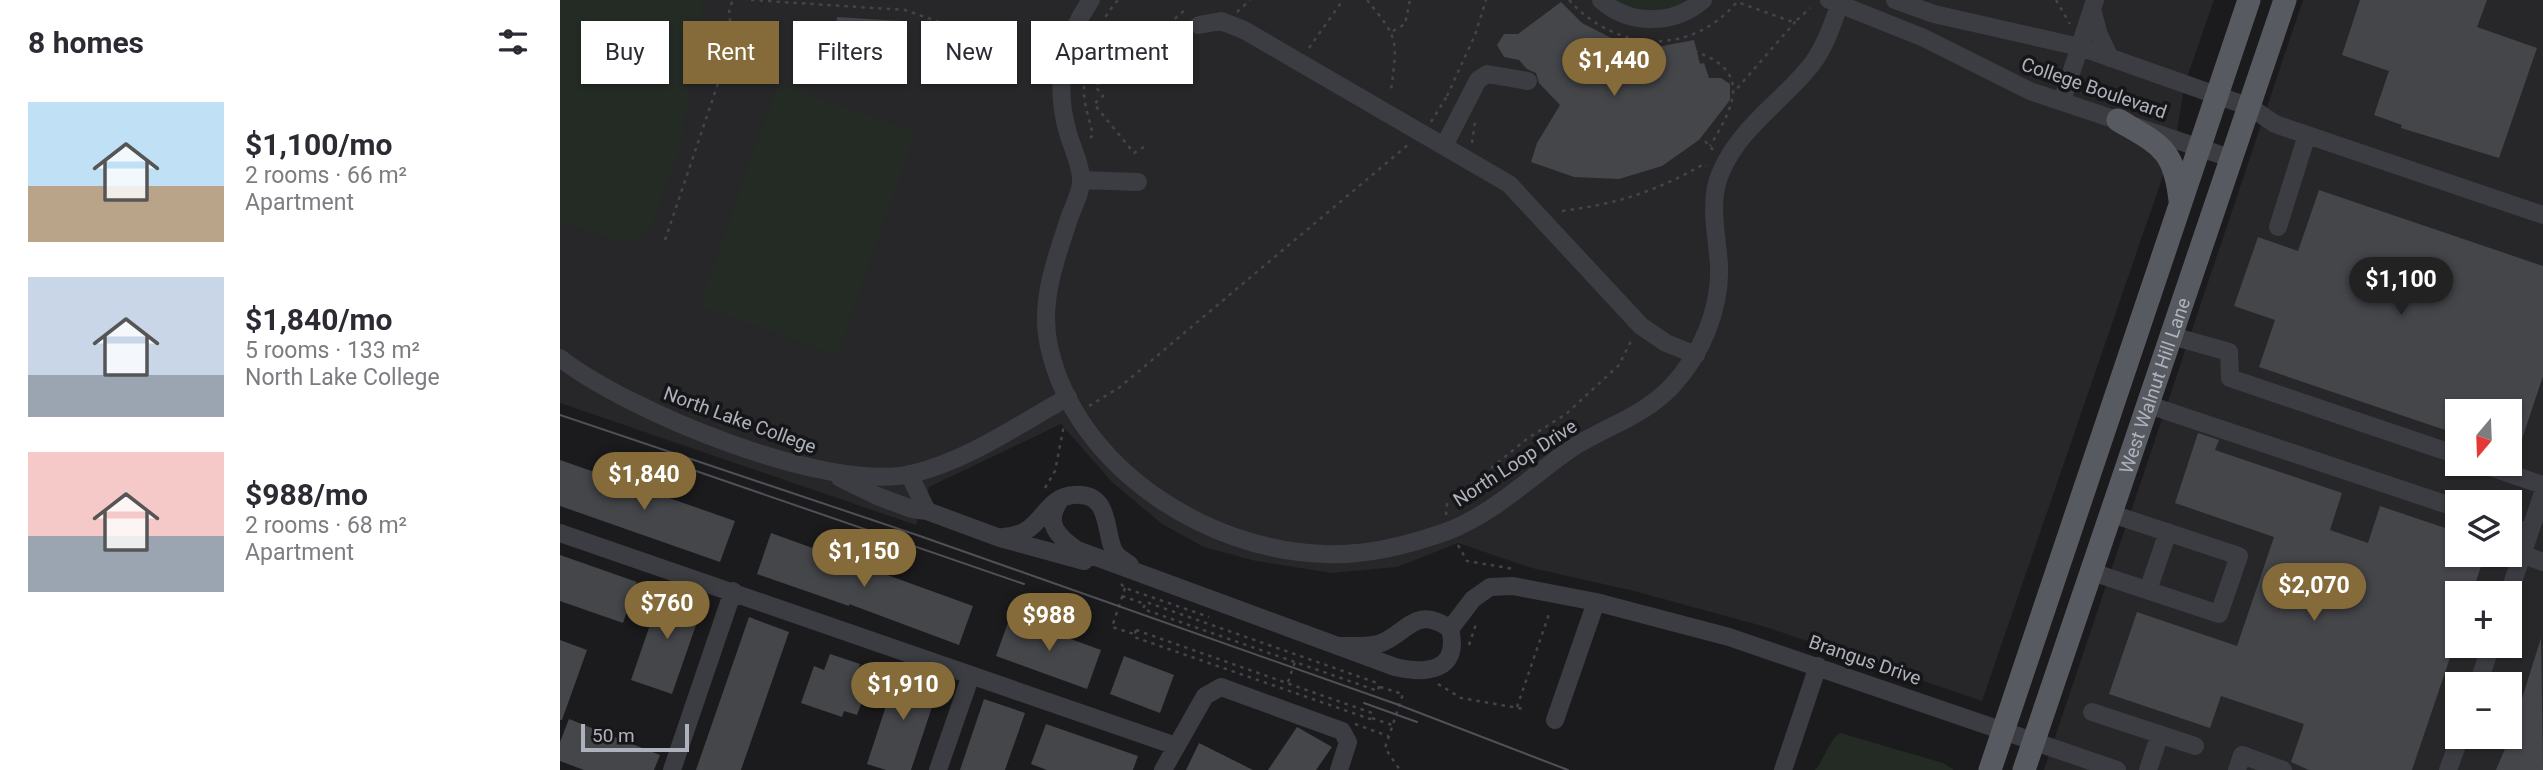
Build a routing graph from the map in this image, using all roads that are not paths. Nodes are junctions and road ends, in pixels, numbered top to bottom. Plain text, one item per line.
1 (1091, 0) edge
2 (1601, 0) edge
3 (1703, 0) edge
4 (1895, 0) edge
5 (2249, 0) edge
6 (2285, 0) edge
7 (1837, 1) edge
8 (2093, 4) edge
9 (1199, 26) dead end
10 (2080, 47) junction
11 (2110, 58) junction
12 (1528, 80) dead end
13 (2217, 97) junction
14 (2062, 101) junction
15 (2249, 107) junction
16 (2119, 120) junction
17 (2307, 135) junction
18 (1445, 144) junction
19 (2199, 147) junction
20 (2233, 159) junction
21 (1082, 180) junction
22 (1138, 182) dead end
23 (2180, 204) junction
24 (2543, 215) edge
25 (2277, 227) dead end
26 (2172, 336) junction
27 (1696, 355) junction
28 (560, 358) edge
29 (1068, 397) junction
30 (2149, 405) junction
31 (2445, 452) edge
32 (834, 474) junction
33 (909, 474) junction
34 (2516, 476) edge
35 (2543, 485) edge
36 (2543, 493) edge
37 (1060, 500) junction
38 (2445, 504) edge
39 (927, 511) junction
40 (2112, 514) junction
41 (2522, 530) edge
42 (2168, 532) junction
43 (560, 533) edge
44 (2529, 533) junction
45 (1000, 538) junction
46 (2522, 554) joint
47 (2543, 562) edge
48 (2092, 572) junction
49 (1151, 578) junction
50 (2148, 590) junction
51 (733, 591) junction
52 (1596, 601) junction
53 (1450, 629) junction
54 (1342, 646) junction
55 (1818, 666) junction
56 (971, 675) junction
57 (2092, 712) dead end
58 (1555, 720) dead end
59 (2004, 731) junction
60 (2160, 734) junction
61 (2035, 740) junction
62 (1176, 746) junction
63 (2195, 746) dead end
64 (2456, 749) edge
65 (2078, 764) edge
66 (671, 770) edge
67 (937, 770) edge
68 (1163, 770) edge
69 (1339, 770) edge
70 (1783, 770) edge
71 (1990, 770) edge
72 (2024, 770) edge
73 (2117, 770) edge
74 (2148, 770) edge
75 (2237, 770) edge
76 (2283, 770) edge
77 (2448, 770) edge

1 - 21 street
2 - 3 street
4 - 10 street, College Boulevard
5 - 13 main road, West Walnut Hill Lane
6 - 15 main road, West Walnut Hill Lane
7 - 14 street, College Boulevard
7 - 27 street, North Loop Drive
8 - 10 street
8 - 11 street
9 - 18 street
10 - 11 street, College Boulevard
10 - 14 street
11 - 13 street, College Boulevard
12 - 18 street
13 - 15 street, College Boulevard
13 - 19 main road, West Walnut Hill Lane
14 - 16 street, College Boulevard
15 - 17 street, College Boulevard
15 - 20 main road, West Walnut Hill Lane
16 - 19 street, College Boulevard
16 - 23 main road
17 - 24 street, College Boulevard
17 - 25 street
18 - 27 street
19 - 20 street, College Boulevard
19 - 23 main road, West Walnut Hill Lane
20 - 26 main road, West Walnut Hill Lane
21 - 22 street
21 - 29 street, North Loop Drive
23 - 59 main road, West Walnut Hill Lane
26 - 30 main road, West Walnut Hill Lane
26 - 31 street
27 - 29 street, North Loop Drive
28 - 32 street, North Lake College
29 - 33 street, North Lake College
30 - 38 street
30 - 40 main road, West Walnut Hill Lane
32 - 33 street, North Lake College
32 - 39 street
33 - 39 street
34 - 35 street
36 - 44 street
37 - 45 street
37 - 49 street
37 - 49 street
39 - 45 street
40 - 42 street
40 - 48 main road, West Walnut Hill Lane
41 - 44 street
42 - 50 street
42 - 50 street
43 - 51 street
44 - 46 street
45 - 49 street
46 - 47 street
48 - 50 street
48 - 61 main road, West Walnut Hill Lane
49 - 54 street
51 - 56 street
51 - 66 street
52 - 53 street, Brangus Drive
52 - 55 street, Brangus Drive
52 - 58 street
53 - 54 street
53 - 54 street
55 - 59 street, Brangus Drive
55 - 70 street
56 - 62 street
56 - 67 street
57 - 60 street
59 - 61 street, Brangus Drive
59 - 71 main road, West Walnut Hill Lane
60 - 63 street
60 - 74 street
61 - 65 street, Brangus Drive
61 - 72 main road, West Walnut Hill Lane
62 - 68 street
62 - 69 street
64 - 77 street
65 - 73 street, Brangus Drive
75 - 76 street

